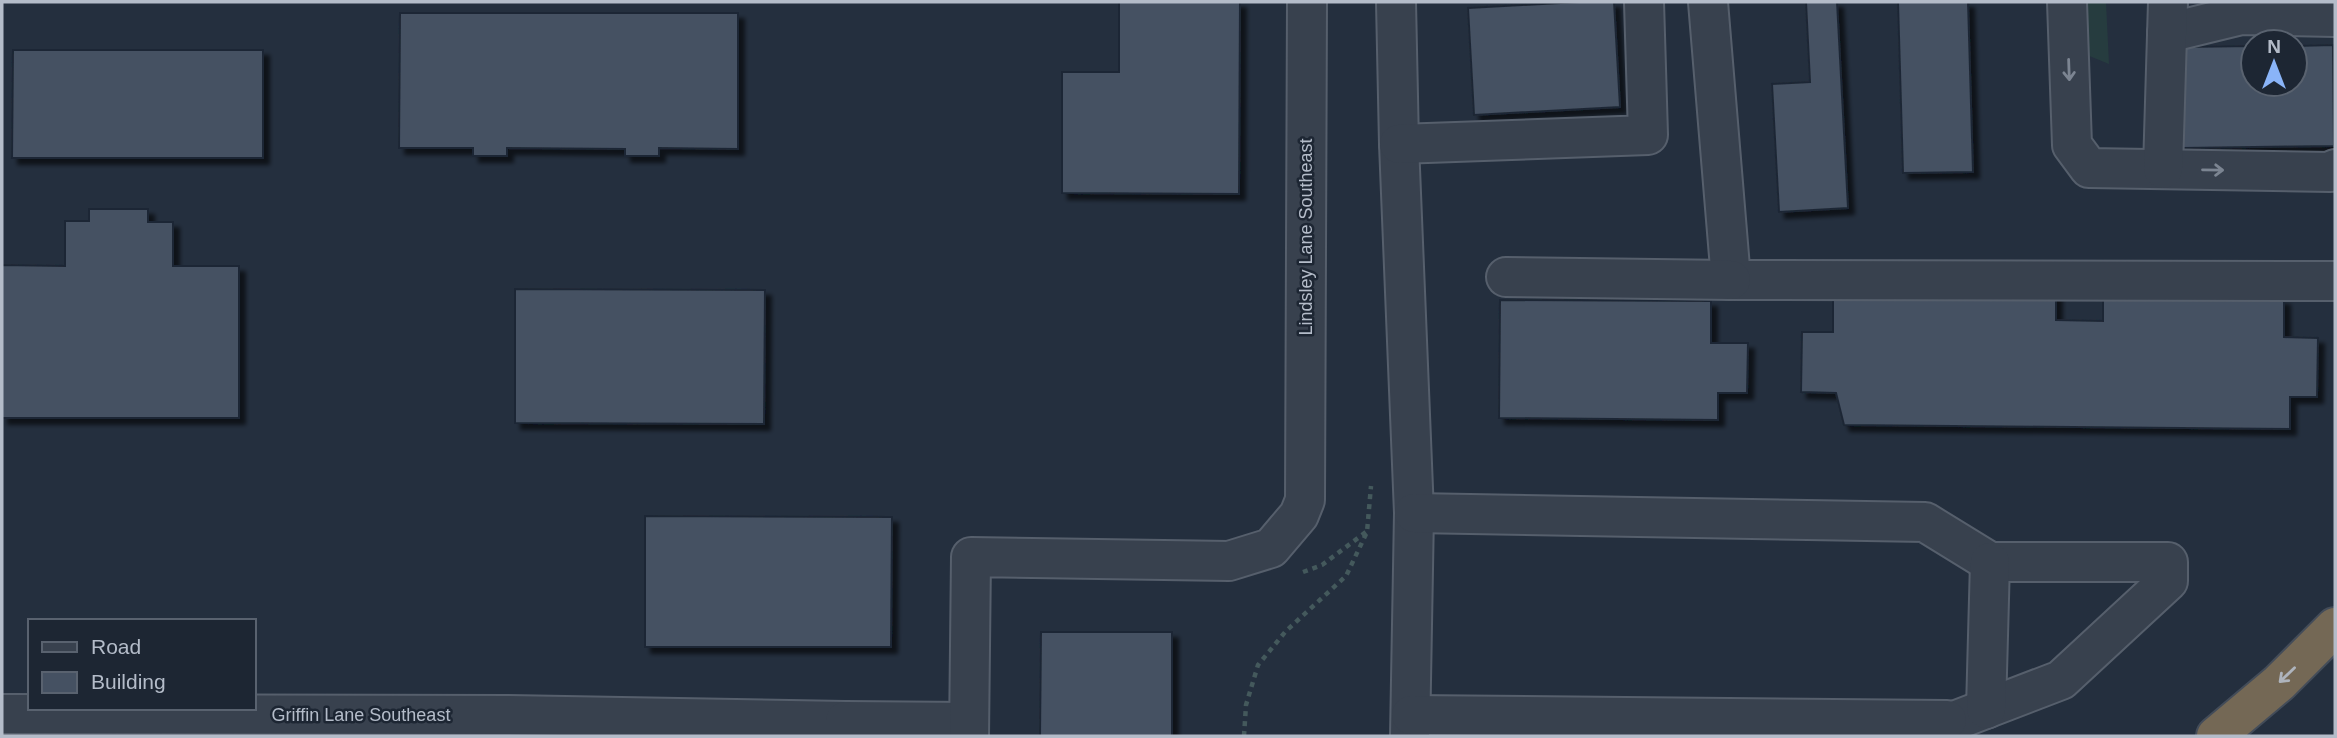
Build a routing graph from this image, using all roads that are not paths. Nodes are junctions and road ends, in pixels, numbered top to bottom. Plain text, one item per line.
1 (1307, 2) edge
2 (1396, 2) edge
3 (1644, 2) edge
4 (1708, 2) edge
5 (2067, 2) edge
6 (2241, 8) edge
7 (2168, 17) edge
8 (2335, 17) edge
9 (1399, 144) junction
10 (2163, 169) junction
11 (2335, 169) edge
12 (1506, 277) dead end
13 (1731, 280) junction
14 (2335, 281) edge
15 (1414, 513) junction
16 (1990, 562) junction
17 (2335, 627) edge
18 (2, 714) edge
19 (1971, 715) junction
20 (1410, 726) edge
21 (845, 729) edge
22 (969, 729) edge
23 (1915, 736) edge
24 (2216, 736) edge

1 - 22 street, Lindsley Lane Southeast
2 - 9 street
3 - 9 street
4 - 13 street
5 -> 10 street
6 - 7 street
6 - 8 street
7 - 10 street
9 - 15 street
10 -> 11 street
12 - 13 street
13 - 14 street
15 - 16 street
15 - 20 street
16 - 19 street
16 - 19 street
17 -> 24 highway
18 - 21 street, Griffin Lane Southeast
19 - 20 street
19 - 23 street
21 - 22 street, Griffin Lane Southeast

